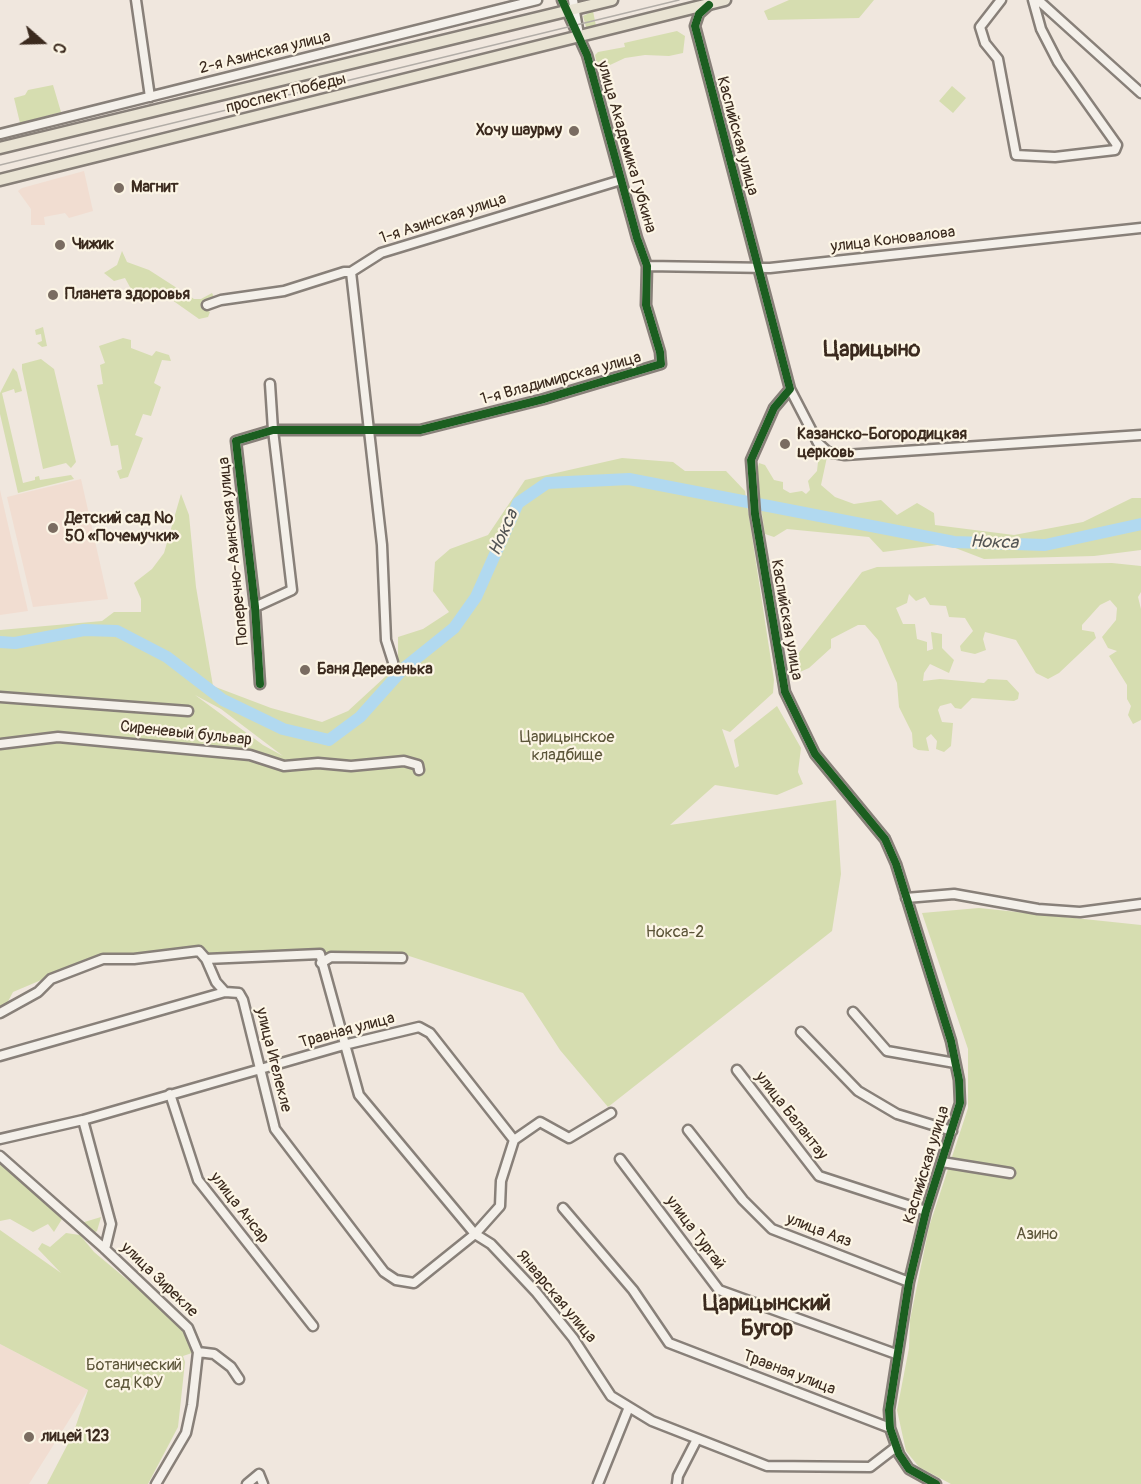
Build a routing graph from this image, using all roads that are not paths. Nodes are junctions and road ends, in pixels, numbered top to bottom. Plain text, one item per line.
1 (136, 0) edge
2 (537, 0) edge
3 (612, 0) edge
4 (725, 0) edge
5 (1001, 0) edge
6 (1034, 0) edge
7 (1038, 0) edge
8 (569, 5) edge
9 (709, 5) junction
10 (579, 36) junction
11 (1141, 93) edge
12 (150, 97) junction
13 (36, 125) junction
14 (0, 134) edge
15 (39, 139) junction
16 (0, 148) edge
17 (0, 180) edge
18 (621, 180) junction
19 (1141, 228) edge
20 (647, 266) junction
21 (760, 268) junction
22 (351, 272) junction
23 (207, 305) dead end
24 (270, 384) dead end
25 (790, 389) junction
26 (273, 430) junction
27 (368, 430) junction
28 (1141, 435) edge
29 (255, 606) junction
30 (393, 662) dead end
31 (260, 684) dead end
32 (0, 697) edge
33 (188, 711) dead end
34 (0, 744) edge
35 (419, 770) dead end
36 (906, 898) junction
37 (1141, 904) edge
38 (402, 958) dead end
39 (206, 959) junction
40 (320, 959) junction
41 (225, 992) junction
42 (853, 1012) dead end
43 (0, 1013) edge
44 (801, 1032) dead end
45 (344, 1045) junction
46 (0, 1056) edge
47 (955, 1062) junction
48 (261, 1070) junction
49 (737, 1070) dead end
50 (170, 1094) junction
51 (610, 1113) dead end
52 (83, 1120) junction
53 (688, 1130) dead end
54 (952, 1131) junction
55 (0, 1139) edge
56 (514, 1140) junction
57 (0, 1156) edge
58 (620, 1159) dead end
59 (942, 1162) junction
60 (1010, 1173) dead end
61 (563, 1208) dead end
62 (926, 1212) junction
63 (475, 1234) junction
64 (105, 1249) junction
65 (909, 1282) junction
66 (313, 1326) dead end
67 (198, 1352) junction
68 (896, 1354) junction
69 (239, 1379) dead end
70 (629, 1407) junction
71 (890, 1428) junction
72 (697, 1439) junction
73 (896, 1447) junction
74 (156, 1484) edge
75 (247, 1484) edge
76 (263, 1484) edge
77 (598, 1484) edge
78 (676, 1484) edge
79 (936, 1484) edge

1 - 12 street
2 - 12 street, 2-я Азинская улица
3 - 8 main road, проспект Победы
4 - 9 main road, проспект Победы
5 - 6 street
7 - 11 street
8 - 10 street, улица Академика Губкина
8 - 15 main road, проспект Победы
9 - 10 main road, проспект Победы
9 - 21 street, Каспийская улица
10 - 17 main road, проспект Победы
10 - 18 street, улица Академика Губкина
12 - 13 street, 2-я Азинская улица
13 - 14 street, 2-я Азинская улица
13 - 15 street
15 - 16 main road, проспект Победы
18 - 20 street, улица Академика Губкина
18 - 22 street, 1-я Азинская улица
19 - 21 street, улица Коновалова
20 - 21 street, улица Коновалова
20 - 27 street, 1-я Владимирская улица
21 - 25 street, Каспийская улица
22 - 23 street, 1-я Азинская улица
22 - 27 street
24 - 26 street, Поперечно-Азинская улица
25 - 28 street
25 - 36 street, Каспийская улица
26 - 27 street, Поперечно-Азинская улица
26 - 29 street, Поперечно-Азинская улица
26 - 29 street, Поперечно-Азинская улица
27 - 30 street
29 - 31 street, Поперечно-Азинская улица
32 - 33 street
34 - 35 street, Сиреневый бульвар
36 - 37 street
36 - 47 street, Каспийская улица
38 - 40 street
39 - 40 street
39 - 41 street
39 - 43 street
40 - 45 street, Январская улица
41 - 46 street
41 - 48 street, улица Игелекле
42 - 47 street
44 - 54 street
45 - 48 street, Травная улица
45 - 56 street, Травная улица
45 - 63 street, Январская улица
47 - 54 street, Каспийская улица
48 - 50 street, Травная улица
48 - 63 street, улица Игелекле
49 - 62 street, улица Балантау
50 - 52 street, Травная улица
50 - 66 street, улица Ансар
51 - 56 street
52 - 55 street, Травная улица
52 - 64 street, улица Зирекле
53 - 65 street, улица Аяз
54 - 59 street, Каспийская улица
56 - 63 street
57 - 64 street, улица Зирекле
58 - 68 street, улица Тургай
59 - 60 street
59 - 62 street, Каспийская улица
61 - 71 street, Травная улица
62 - 65 street, Каспийская улица
63 - 70 street, Январская улица
64 - 67 street, улица Зирекле
65 - 68 street, Каспийская улица
67 - 69 street
67 - 74 street
68 - 71 street, Каспийская улица
70 - 72 street, Январская улица
70 - 77 street
71 - 73 street, Каспийская улица
72 - 73 street, Январская улица
72 - 78 street
73 - 79 street, Каспийская улица
75 - 76 street

